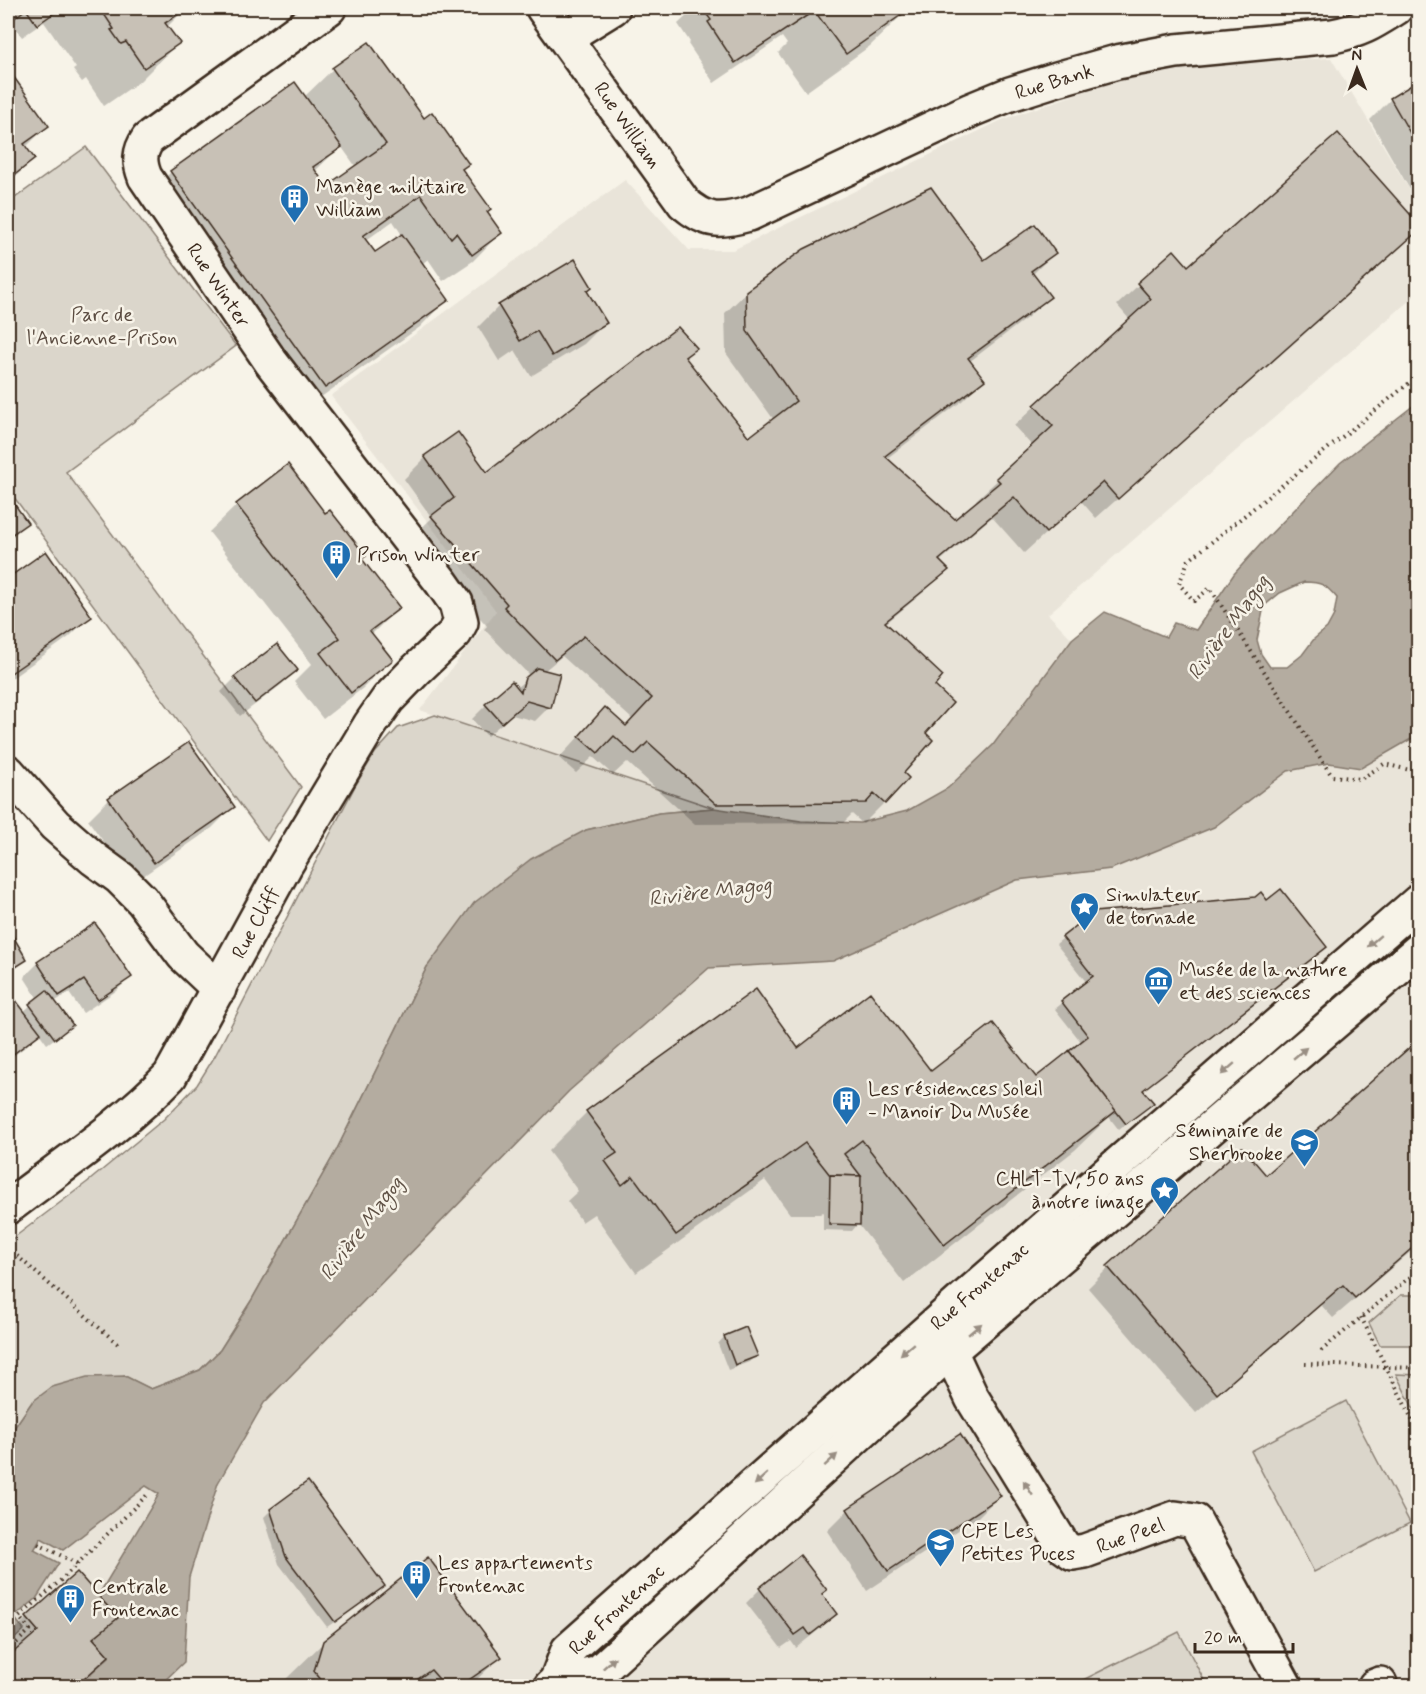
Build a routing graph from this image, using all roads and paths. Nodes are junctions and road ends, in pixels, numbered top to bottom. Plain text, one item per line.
1 (329, 8) edge
2 (543, 8) edge
3 (613, 8) edge
4 (1396, 8) edge
5 (566, 37) junction
6 (729, 220) joint
7 (1419, 376) edge
8 (456, 603) joint
9 (8, 772) edge
10 (1419, 772) edge
11 (1419, 902) edge
12 (1419, 951) edge
13 (219, 989) junction
14 (10, 1200) edge
15 (1414, 1247) dead end
16 (8, 1248) edge
17 (1419, 1253) edge
18 (1419, 1270) edge
19 (1361, 1317) junction
20 (942, 1338) junction
21 (118, 1344) dead end
22 (1321, 1351) dead end
23 (1305, 1364) dead end
24 (1386, 1367) junction
25 (1419, 1368) edge
26 (1419, 1431) edge
27 (149, 1493) dead end
28 (38, 1544) dead end
29 (78, 1564) junction
30 (8, 1651) edge
31 (555, 1685) edge
32 (1285, 1686) edge

1 - 8 street, Rue Winter
2 - 5 street, Rue William
3 - 5 street
4 - 6 street, Rue Bank
5 - 6 street, Rue William
7 - 10 path
8 - 13 street, Rue Cliff
9 - 13 street
11 -> 20 street, Rue Frontenac
20 -> 12 street, Rue Frontenac
13 - 14 street, Rue Cliff
15 - 17 path
16 - 21 path
18 - 19 path
19 - 22 path
19 - 24 path
20 - 31 street, Rue Frontenac
32 -> 20 street, Rue Peel
23 - 24 path
24 - 25 path
24 - 26 path
27 - 29 path
28 - 29 path
29 - 30 path

